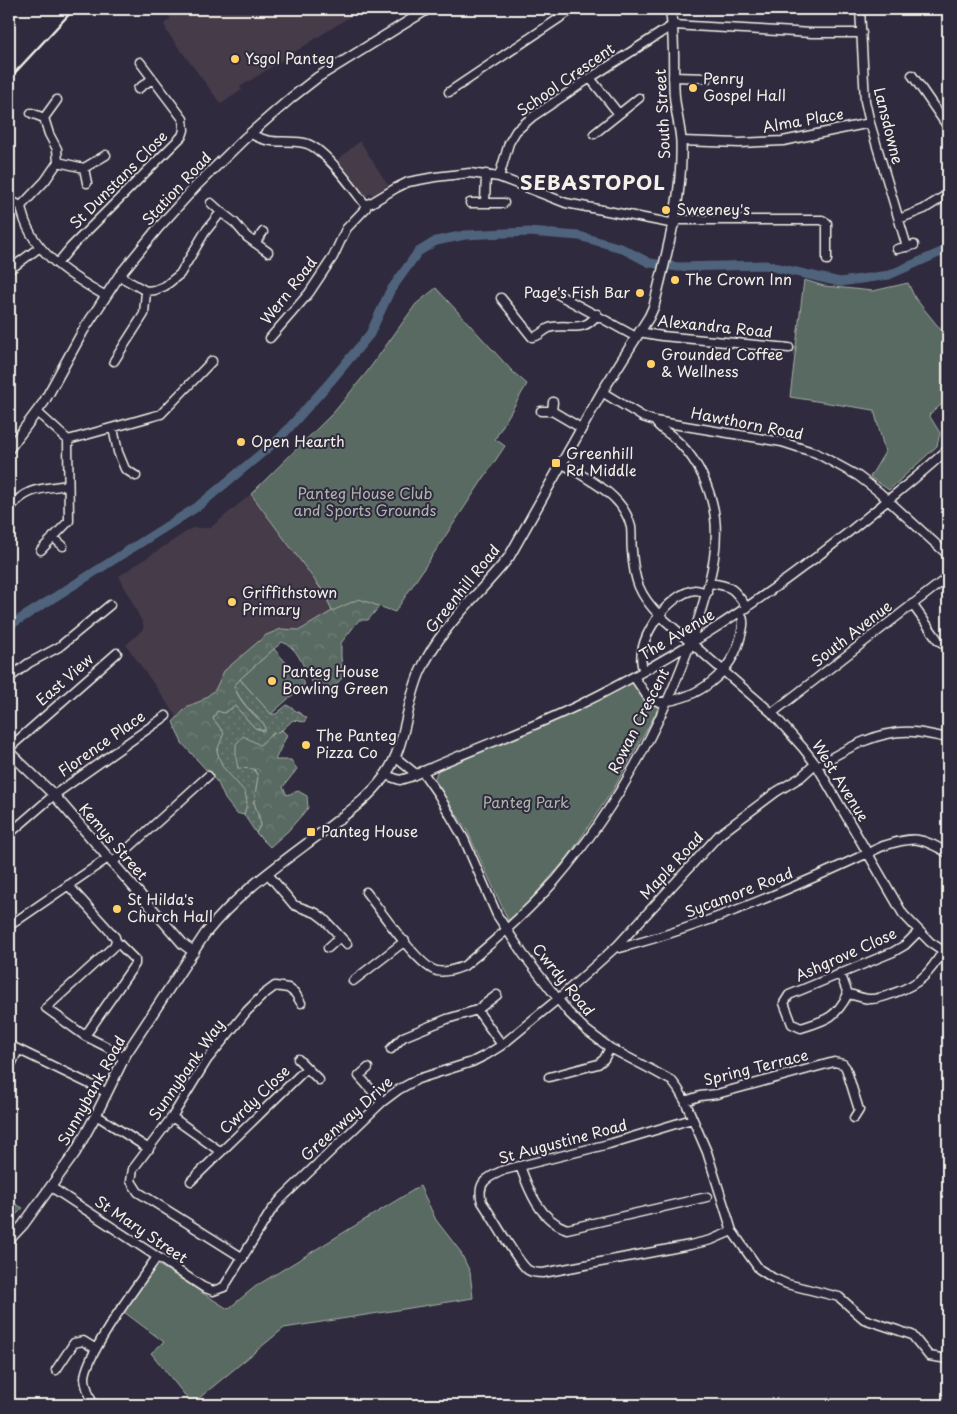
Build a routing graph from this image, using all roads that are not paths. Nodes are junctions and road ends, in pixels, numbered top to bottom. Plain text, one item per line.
1 (428, 9) edge
2 (573, 9) edge
3 (670, 9) edge
4 (860, 9) edge
5 (673, 25) junction
6 (862, 33) junction
7 (140, 62) dead end
8 (912, 75) dead end
9 (673, 77) junction
10 (590, 78) junction
11 (708, 78) dead end
12 (152, 79) junction
13 (138, 89) dead end
14 (449, 92) dead end
15 (639, 98) dead end
16 (57, 100) dead end
17 (31, 113) dead end
18 (619, 114) junction
19 (44, 118) junction
20 (870, 123) junction
21 (948, 127) edge
22 (251, 134) junction
23 (594, 134) dead end
24 (680, 141) junction
25 (106, 155) dead end
26 (58, 162) junction
27 (84, 168) junction
28 (486, 174) junction
29 (499, 177) junction
30 (87, 182) dead end
31 (948, 194) edge
32 (9, 200) edge
33 (211, 203) dead end
34 (470, 203) dead end
35 (485, 203) junction
36 (504, 203) dead end
37 (367, 204) junction
38 (21, 206) junction
39 (221, 212) junction
40 (899, 219) junction
41 (675, 222) junction
42 (263, 232) dead end
43 (255, 243) junction
44 (40, 247) junction
45 (897, 250) dead end
46 (268, 252) dead end
47 (827, 260) dead end
48 (57, 264) junction
49 (9, 270) edge
50 (119, 276) junction
51 (146, 291) junction
52 (559, 295) dead end
53 (106, 296) junction
54 (501, 298) dead end
55 (597, 314) junction
56 (638, 334) junction
57 (270, 338) dead end
58 (789, 348) dead end
59 (114, 361) dead end
60 (212, 361) dead end
61 (602, 392) junction
62 (553, 402) dead end
63 (541, 410) dead end
64 (552, 411) junction
65 (37, 412) junction
66 (655, 421) junction
67 (113, 428) junction
68 (581, 428) junction
69 (68, 440) junction
70 (9, 449) edge
71 (948, 449) edge
72 (561, 464) junction
73 (136, 476) dead end
74 (68, 485) junction
75 (10, 493) edge
76 (18, 499) junction
77 (888, 500) junction
78 (10, 508) edge
79 (53, 537) junction
80 (63, 546) dead end
81 (41, 550) dead end
82 (948, 554) edge
83 (948, 577) edge
84 (708, 584) junction
85 (706, 593) junction
86 (912, 604) junction
87 (110, 605) dead end
88 (744, 610) junction
89 (660, 616) junction
90 (691, 643) junction
91 (948, 647) edge
92 (117, 653) dead end
93 (644, 670) junction
94 (724, 670) junction
95 (634, 677) junction
96 (9, 678) edge
97 (667, 702) junction
98 (772, 712) junction
99 (166, 716) dead end
100 (948, 738) edge
101 (9, 748) edge
102 (9, 752) edge
103 (395, 757) junction
104 (816, 765) junction
105 (419, 773) junction
106 (208, 776) dead end
107 (385, 776) junction
108 (54, 795) junction
109 (9, 834) edge
110 (868, 853) junction
111 (948, 853) edge
112 (110, 860) junction
113 (268, 874) junction
114 (68, 885) junction
115 (366, 892) dead end
116 (9, 926) edge
117 (507, 930) junction
118 (918, 932) junction
119 (340, 937) junction
120 (116, 941) junction
121 (405, 941) junction
122 (347, 944) dead end
123 (618, 945) junction
124 (328, 948) dead end
125 (194, 952) junction
126 (946, 952) edge
127 (840, 973) junction
128 (353, 981) dead end
129 (848, 994) junction
130 (497, 995) dead end
131 (558, 1000) junction
132 (301, 1003) dead end
133 (477, 1010) junction
134 (84, 1036) junction
135 (9, 1045) edge
136 (502, 1045) junction
137 (610, 1048) junction
138 (390, 1049) dead end
139 (18, 1050) junction
140 (123, 1058) junction
141 (298, 1059) dead end
142 (9, 1068) edge
143 (307, 1068) junction
144 (368, 1068) dead end
145 (549, 1078) dead end
146 (319, 1080) dead end
147 (106, 1092) junction
148 (685, 1101) junction
149 (382, 1102) junction
150 (96, 1115) junction
151 (172, 1117) junction
152 (854, 1118) dead end
153 (692, 1119) junction
154 (149, 1150) junction
155 (222, 1152) junction
156 (520, 1166) junction
157 (191, 1181) dead end
158 (51, 1187) junction
159 (707, 1196) dead end
160 (732, 1231) junction
161 (9, 1240) edge
162 (157, 1257) junction
163 (243, 1258) junction
164 (218, 1290) joint
165 (96, 1348) junction
166 (948, 1359) edge
167 (56, 1370) dead end
168 (93, 1405) edge

1 - 22 street, Station Road
2 - 14 street
3 - 5 street, South Street
4 - 6 street, Lansdowne
5 - 6 street
5 - 9 street, South Street
5 - 10 street, School Crescent
6 - 20 street, Lansdowne
7 - 12 street, St Dunstans Close
8 - 21 street
9 - 11 street
9 - 24 street, South Street
10 - 18 street
10 - 29 street, School Crescent
12 - 13 street
12 - 48 street, St Dunstans Close
15 - 18 street
16 - 19 street
17 - 19 street
18 - 23 street
19 - 26 street
20 - 24 street, Alma Place
20 - 40 street, Lansdowne
22 - 37 street
22 - 50 street, Station Road
24 - 41 street, South Street
25 - 27 street
26 - 27 street
26 - 38 street
27 - 30 street
28 - 29 street, Wern Road
28 - 35 street
28 - 37 street, Wern Road
29 - 41 street, Wern Road
31 - 40 street
32 - 38 street
33 - 39 street
34 - 35 street
35 - 36 street
37 - 57 street, Wern Road
38 - 44 street
39 - 43 street
39 - 51 street
40 - 45 street, Lansdowne
41 - 47 street, Wern Road
41 - 56 street, South Street
42 - 43 street
43 - 46 street
44 - 48 street
44 - 49 street
48 - 53 street
50 - 51 street
50 - 53 street, Station Road
51 - 59 street
52 - 55 street, Alexandra Road
53 - 65 street, Station Road
54 - 55 street
55 - 56 street, Alexandra Road
56 - 58 street, Alexandra Road
56 - 61 street, Greenhill Road
60 - 67 street
61 - 66 street, Hawthorn Road
61 - 68 street, Greenhill Road
62 - 64 street
63 - 64 street
64 - 68 street
65 - 69 street
65 - 70 street, Station Road
66 - 77 street, Hawthorn Road
66 - 84 street, Rowan Crescent
67 - 69 street
67 - 73 street
68 - 72 street, Greenhill Road
69 - 74 street
71 - 77 street, The Avenue
72 - 89 street, West Avenue
72 - 103 street, Greenhill Road
74 - 76 street
74 - 79 street
75 - 76 street
76 - 78 street
77 - 82 street, Hawthorn Road
77 - 88 street, The Avenue
79 - 80 street
79 - 81 street
83 - 86 street, South Avenue
84 - 85 street, Rowan Crescent
84 - 88 street
85 - 89 street
85 - 90 street, Rowan Crescent
86 - 91 street
86 - 98 street, South Avenue
87 - 96 street
88 - 90 street, The Avenue
88 - 94 street
89 - 90 street, West Avenue
89 - 93 street
90 - 93 street, The Avenue
90 - 94 street, West Avenue
90 - 97 street, Rowan Crescent
92 - 101 street, East View
93 - 95 street, The Avenue
94 - 97 street
94 - 98 street, West Avenue
95 - 97 street
95 - 105 street, The Avenue
97 - 117 street, Rowan Crescent
98 - 104 street, West Avenue
99 - 108 street, Florence Place
100 - 104 street, Maple Road
102 - 108 street, Kemys Street
103 - 105 street, Cwrdy Road
103 - 107 street, Greenhill Road
104 - 110 street, West Avenue
104 - 123 street, Maple Road
105 - 107 street, The Avenue
105 - 117 street, Cwrdy Road
106 - 112 street
107 - 113 street, Greenhill Road
108 - 109 street, Florence Place
108 - 112 street, Kemys Street
110 - 111 street, Sycamore Road
110 - 118 street, West Avenue
110 - 123 street, Sycamore Road
112 - 114 street
112 - 125 street, Kemys Street
113 - 119 street
113 - 125 street, Greenhill Road
114 - 116 street
114 - 120 street
115 - 121 street
117 - 121 street
117 - 131 street, Cwrdy Road
118 - 126 street, West Avenue
118 - 127 street, Ashgrove Close
119 - 122 street
119 - 124 street
120 - 134 street
120 - 134 street
121 - 128 street
123 - 131 street, Maple Road
125 - 140 street, Sunnybank Road
126 - 129 street
127 - 129 street
127 - 129 street, Ashgrove Close
130 - 133 street
131 - 136 street, Greenway Drive
131 - 137 street, Cwrdy Road
132 - 151 street, Sunnybank Way
133 - 136 street
133 - 138 street
134 - 140 street
135 - 139 street
136 - 149 street, Greenway Drive
137 - 145 street
137 - 148 street, Cwrdy Road
139 - 142 street
139 - 147 street
140 - 147 street, Sunnybank Road
141 - 143 street
143 - 146 street
143 - 155 street, Cwrdy Close
144 - 149 street
147 - 150 street, Sunnybank Road
148 - 152 street, Spring Terrace
148 - 153 street, Cwrdy Road
149 - 163 street, Greenway Drive
150 - 154 street
150 - 158 street, Sunnybank Road
151 - 154 street, Sunnybank Way
151 - 155 street
153 - 156 street, St Augustine Road
153 - 160 street, Cwrdy Road
154 - 163 street, Sunnybank Way
155 - 157 street, Cwrdy Close
156 - 159 street
156 - 160 street, St Augustine Road
158 - 161 street, Sunnybank Road
158 - 162 street, St Mary Street
160 - 166 street, Cwrdy Road
162 - 164 street, St Mary Street
162 - 165 street
163 - 164 street, Greenway Drive
165 - 167 street
165 - 168 street

